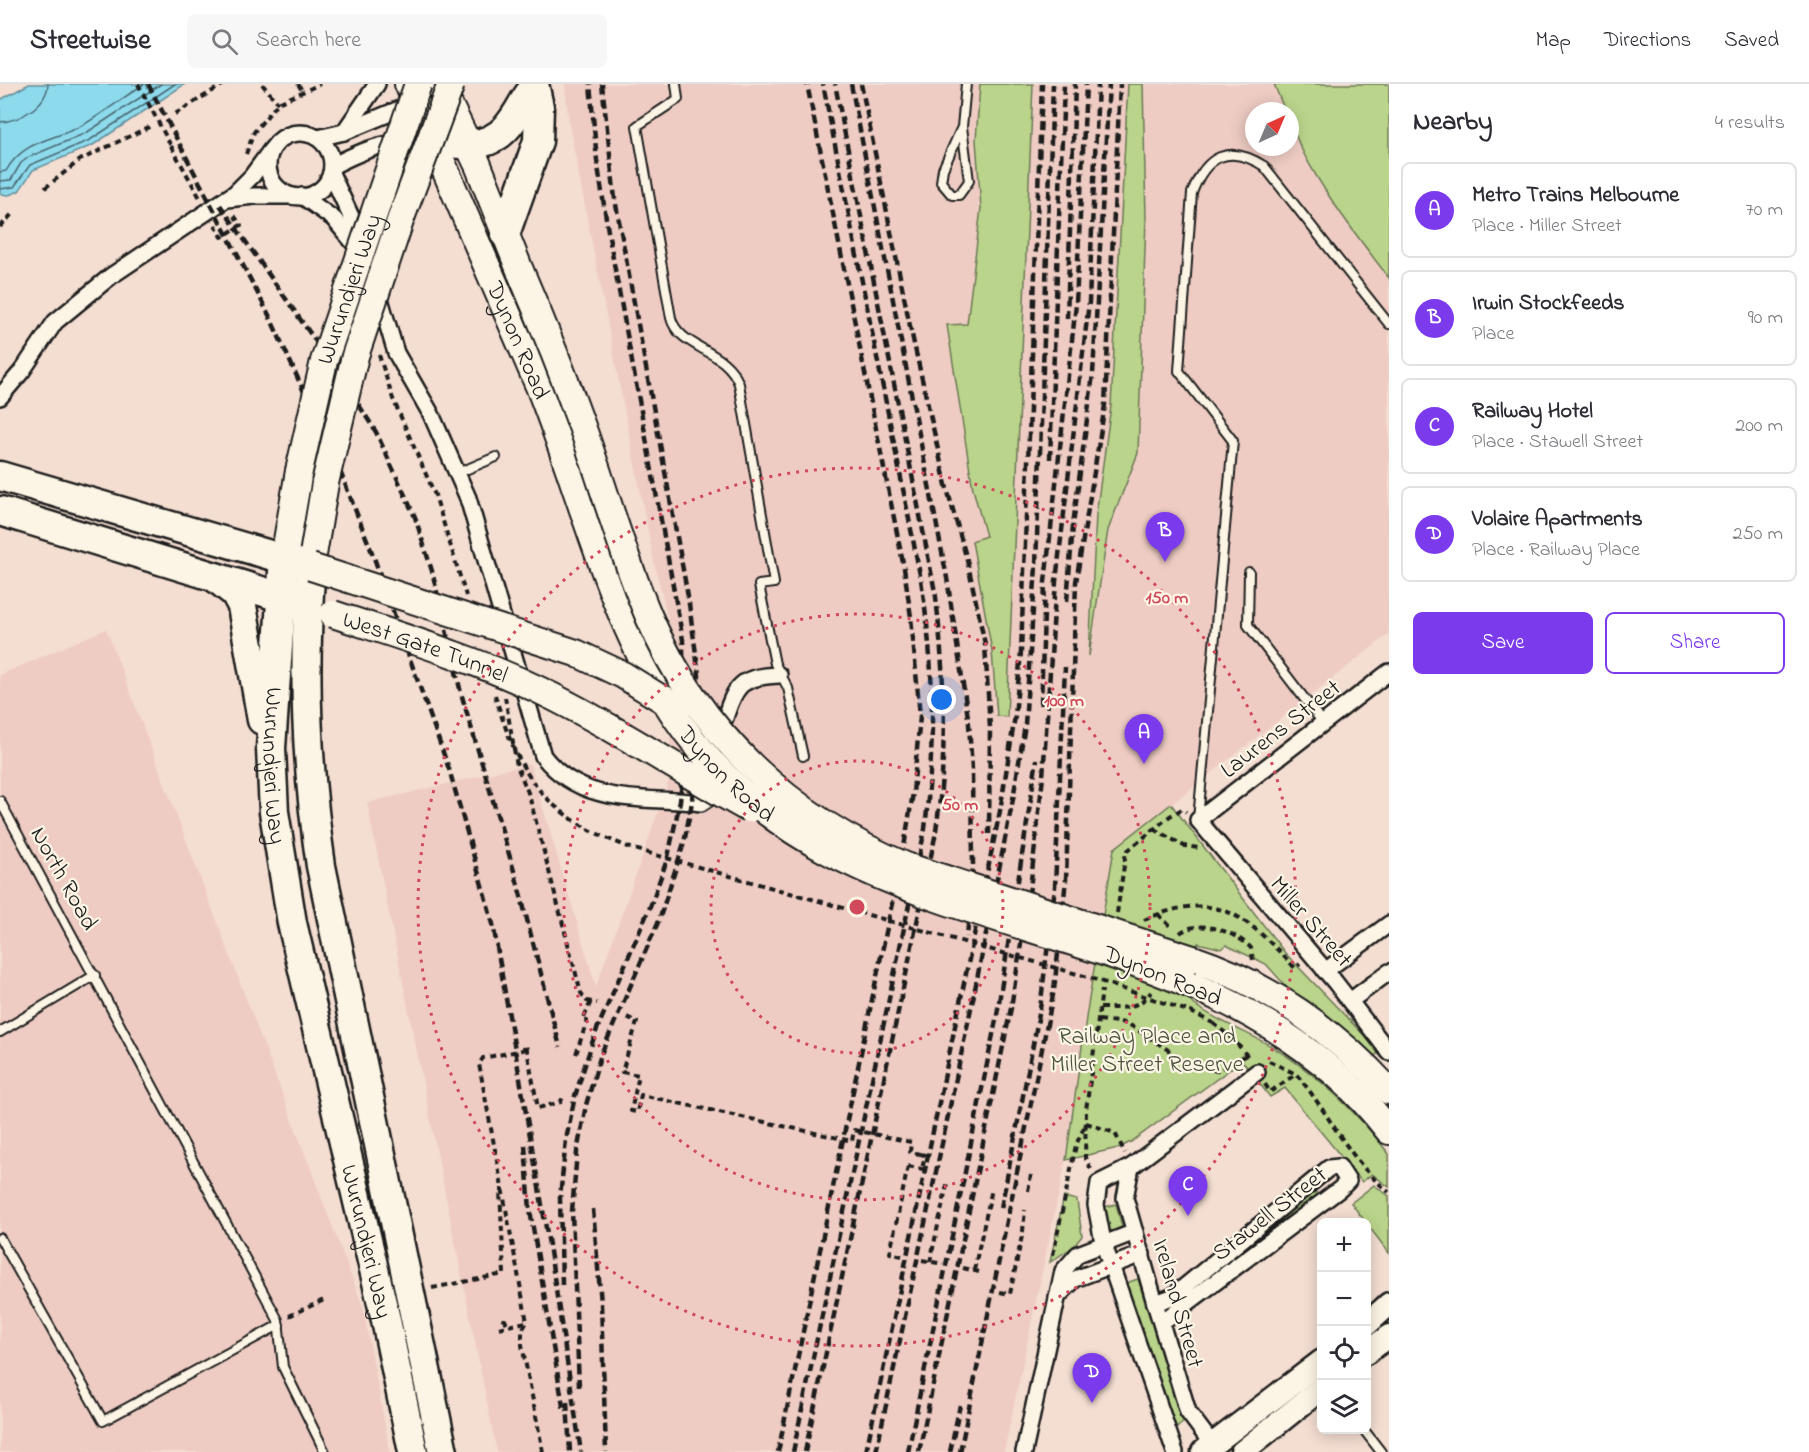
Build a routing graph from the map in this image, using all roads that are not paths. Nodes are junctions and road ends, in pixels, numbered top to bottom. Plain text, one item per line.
1 (377, 84) edge
2 (676, 84) edge
3 (966, 84) edge
4 (534, 86) edge
5 (449, 87) edge
6 (414, 90) edge
7 (962, 127) junction
8 (344, 132) junction
9 (318, 138) junction
10 (432, 141) junction
11 (468, 146) junction
12 (271, 150) junction
13 (331, 170) junction
14 (300, 196) junction
15 (227, 199) junction
16 (505, 234) junction
17 (370, 268) junction
18 (1389, 324) edge
19 (0, 397) edge
20 (496, 457) dead end
21 (458, 473) junction
22 (0, 476) edge
23 (0, 511) edge
24 (284, 558) junction
25 (311, 567) junction
26 (203, 572) junction
27 (1249, 572) dead end
28 (281, 596) junction
29 (308, 605) junction
30 (1389, 672) edge
31 (779, 675) junction
32 (664, 699) junction
33 (725, 718) dead end
34 (1323, 723) junction
35 (803, 756) dead end
36 (743, 760) junction
37 (271, 771) junction
38 (713, 795) dead end
39 (0, 801) edge
40 (1198, 820) junction
41 (821, 848) junction
42 (1387, 931) edge
43 (1325, 971) junction
44 (1389, 972) edge
45 (95, 975) junction
46 (1350, 1001) junction
47 (0, 1032) edge
48 (1389, 1052) edge
49 (1257, 1072) road end
50 (1389, 1091) edge
51 (1389, 1131) edge
52 (1131, 1167) junction
53 (1135, 1232) junction
54 (0, 1238) edge
55 (1103, 1242) junction
56 (1142, 1254) junction
57 (1110, 1266) junction
58 (1057, 1297) junction
59 (1155, 1303) junction
60 (1389, 1304) edge
61 (1371, 1320) edge
62 (1162, 1322) junction
63 (278, 1323) junction
64 (1317, 1368) edge
65 (1317, 1393) edge
66 (1367, 1434) edge
67 (1207, 1448) edge
68 (325, 1452) edge
69 (413, 1452) edge
70 (442, 1452) edge
71 (1024, 1452) edge
72 (1175, 1452) edge
73 (1242, 1452) edge
74 (1381, 1452) edge

1 - 8 street
2 - 31 lane
3 - 7 lane
4 - 11 highway
4 - 16 highway
5 - 6 main road
5 - 11 main road, Dynon Road
5 - 25 main road, Wurundjeri Way, bridge
6 - 8 street
6 - 10 main road, Dynon Road
6 - 24 main road, Wurundjeri Way, bridge
7 - 7 lane
8 - 9 street
9 - 12 street
9 - 13 street
10 - 11 highway
10 - 13 street
10 - 32 main road, Dynon Road
11 - 16 main road, Dynon Road
12 - 14 street
12 - 15 street
13 - 14 street
13 - 17 street
14 - 15 street
14 - 17 street
15 - 19 street
16 - 36 main road, Dynon Road, bridge
17 - 21 street
18 - 40 lane
20 - 21 lane
21 - 38 street
22 - 24 highway, West Gate Tunnel
23 - 26 highway, West Gate Tunnel
24 - 25 highway, West Gate Tunnel
24 - 28 highway, Wurundjeri Way
25 - 29 highway, Wurundjeri Way
25 - 32 main road, West Gate Tunnel, bridge
26 - 28 highway, West Gate Tunnel
26 - 37 highway
27 - 34 lane
28 - 29 highway, West Gate Tunnel
28 - 37 highway, Wurundjeri Way
29 - 41 main road, West Gate Tunnel, bridge
29 - 70 highway, Wurundjeri Way
30 - 34 street, Laurens Street
31 - 33 street
31 - 35 lane
32 - 36 main road, West Gate Tunnel, bridge
32 - 41 main road, Dynon Road, bridge
34 - 40 street, Laurens Street
36 - 50 main road, Dynon Road, bridge
37 - 69 highway, Wurundjeri Way
39 - 45 lane, North Road
40 - 43 street, Miller Street
41 - 51 main road, Dynon Road, bridge
42 - 43 street
43 - 46 street, Miller Street
44 - 46 street
45 - 47 lane
45 - 63 lane, North Road
46 - 48 street, Miller Street
49 - 52 street
52 - 53 street, Ireland Street
52 - 55 street, Ireland Street
53 - 55 street
53 - 56 street, Ireland Street
54 - 63 lane
55 - 57 street, Ireland Street
55 - 58 street
56 - 57 street
56 - 59 street, Ireland Street
57 - 58 street
57 - 72 street, Ireland Street
58 - 71 street
59 - 62 street, Ireland Street
59 - 62 street, Stawell Street
60 - 61 street
62 - 67 street, Ireland Street
63 - 68 lane
64 - 67 street
65 - 73 street
66 - 74 lane

